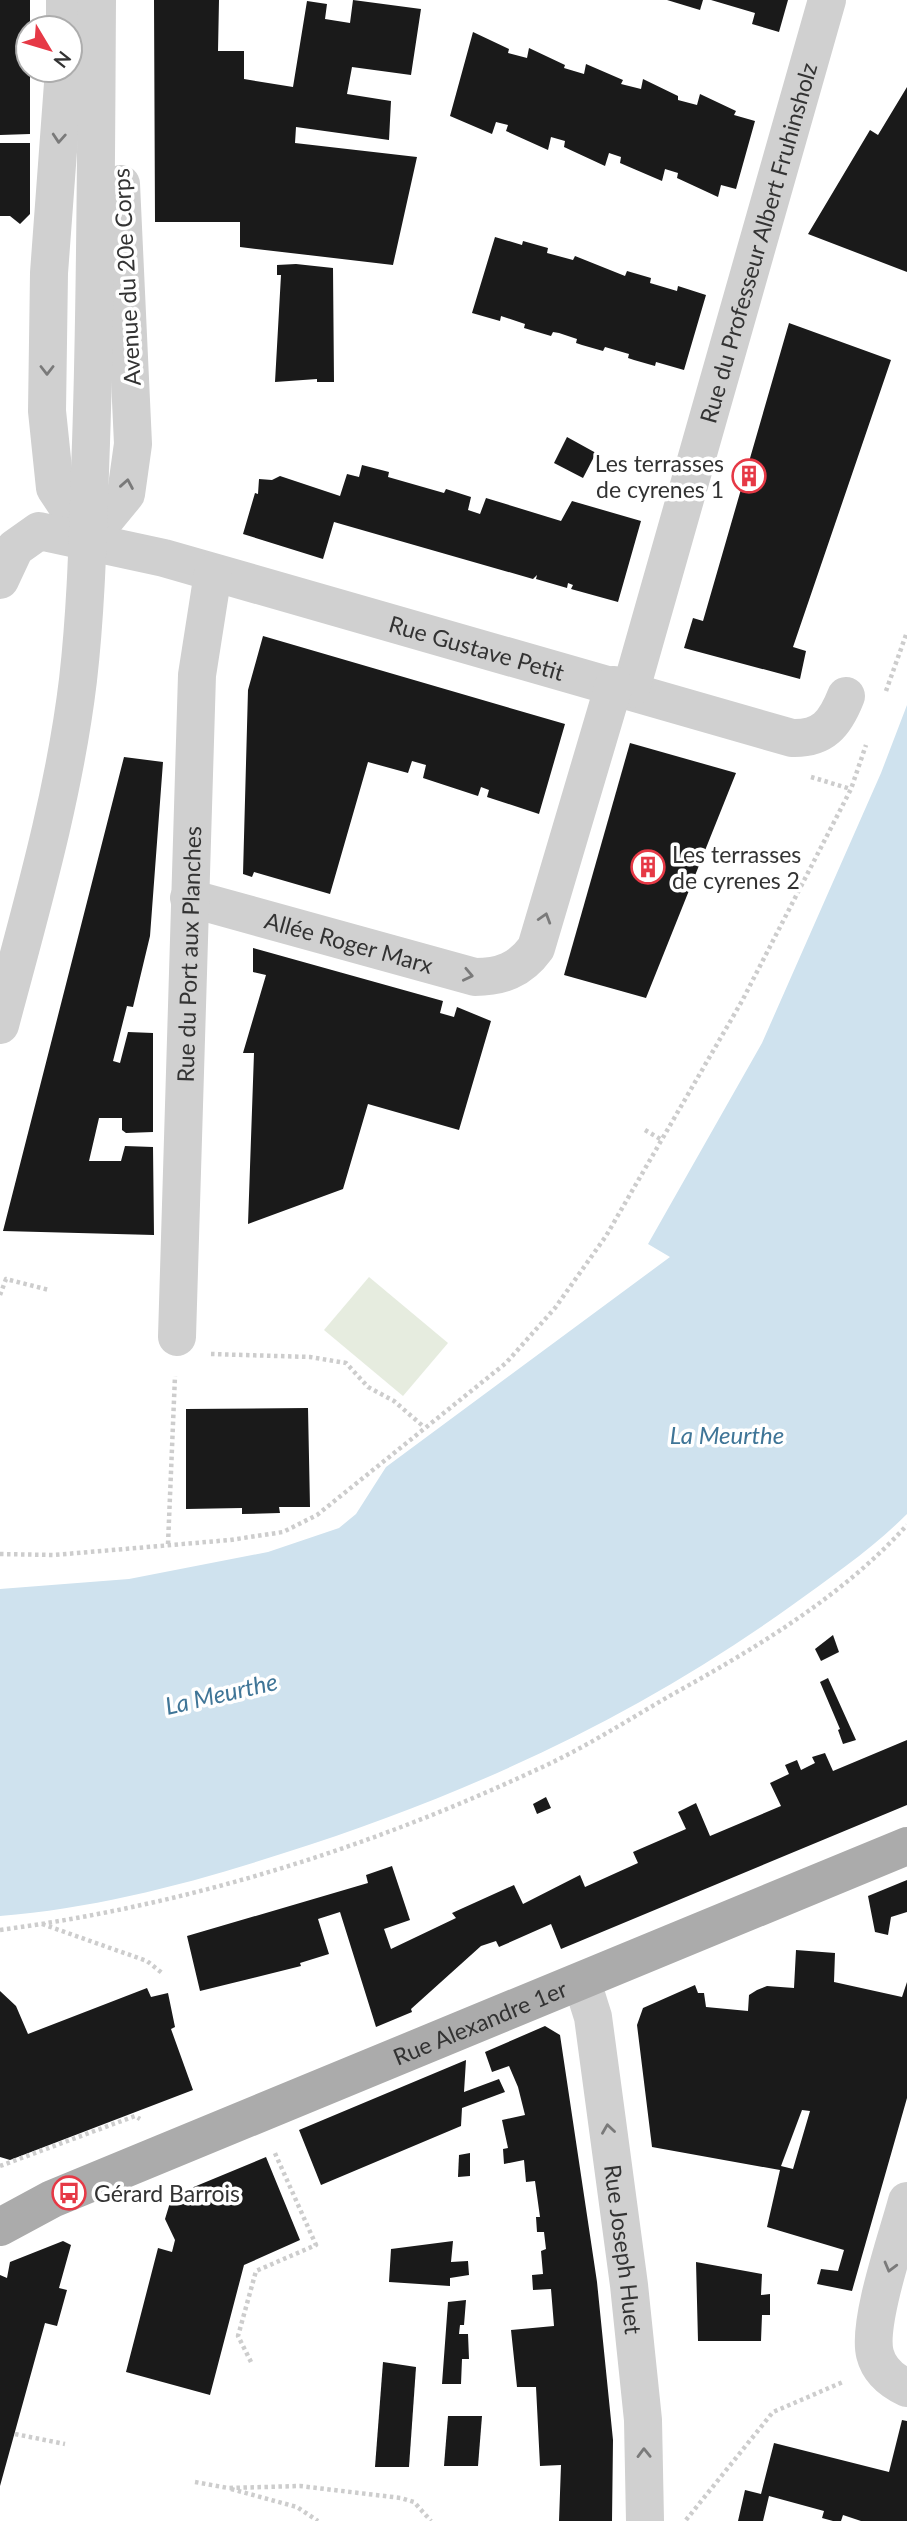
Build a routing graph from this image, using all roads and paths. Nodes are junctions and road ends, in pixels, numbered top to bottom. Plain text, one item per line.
1 (97, 0) edge
2 (118, 0) edge
3 (827, 0) edge
4 (63, 84) edge
5 (89, 539) junction
6 (213, 573) junction
7 (0, 580) edge
8 (907, 632) edge
9 (622, 687) junction
10 (845, 696) dead end
11 (883, 698) dead end
12 (869, 737) dead end
13 (190, 898) junction
14 (509, 972) joint
15 (0, 1025) edge
16 (645, 1130) dead end
17 (662, 1140) junction
18 (49, 1290) dead end
19 (0, 1295) edge
20 (177, 1345) junction
21 (424, 1427) junction
22 (907, 1525) edge
23 (168, 1544) junction
24 (0, 1554) edge
25 (907, 1846) edge
26 (41, 1924) junction
27 (0, 1930) edge
28 (162, 1973) dead end
29 (582, 1982) junction
30 (273, 2149) dead end
31 (0, 2195) edge
32 (52, 2199) junction
33 (907, 2201) edge
34 (0, 2227) edge
35 (251, 2362) dead end
36 (893, 2376) edge
37 (15, 2434) dead end
38 (65, 2444) dead end
39 (195, 2482) dead end
40 (228, 2488) junction
41 (318, 2521) edge
42 (431, 2521) edge
43 (645, 2521) edge
44 (685, 2521) edge

1 - 5 street
5 -> 2 street, Avenue du 20e Corps
3 - 9 street, Rue du Professeur Albert Fruhinsholz
4 -> 5 street
5 - 6 street, Rue Gustave Petit
5 - 7 street, Rue Gustave Petit
5 - 15 street
6 - 9 street, Rue Gustave Petit
6 - 13 street, Rue du Port aux Planches
8 - 11 path
9 - 10 street, Rue Gustave Petit
14 -> 9 street, Rue du Professeur Albert Fruhinsholz
12 - 17 path
13 -> 14 street, Allée Roger Marx
13 - 20 street, Rue du Port aux Planches
16 - 17 path
17 - 21 path
18 - 19 path
20 - 21 path
20 - 23 path
21 - 23 path
22 - 26 path
23 - 24 path
25 - 29 main road, Rue Alexandre 1er
26 - 27 path
26 - 28 path
29 - 32 main road, Rue Alexandre 1er
43 -> 29 street, Rue Joseph Huet
30 - 35 path
31 - 32 main road, Rue Alexandre 1er
32 - 34 main road, Rue Alexandre 1er
33 -> 36 street
36 - 44 path
37 - 38 path
39 - 40 path
40 - 41 path
40 - 42 path

